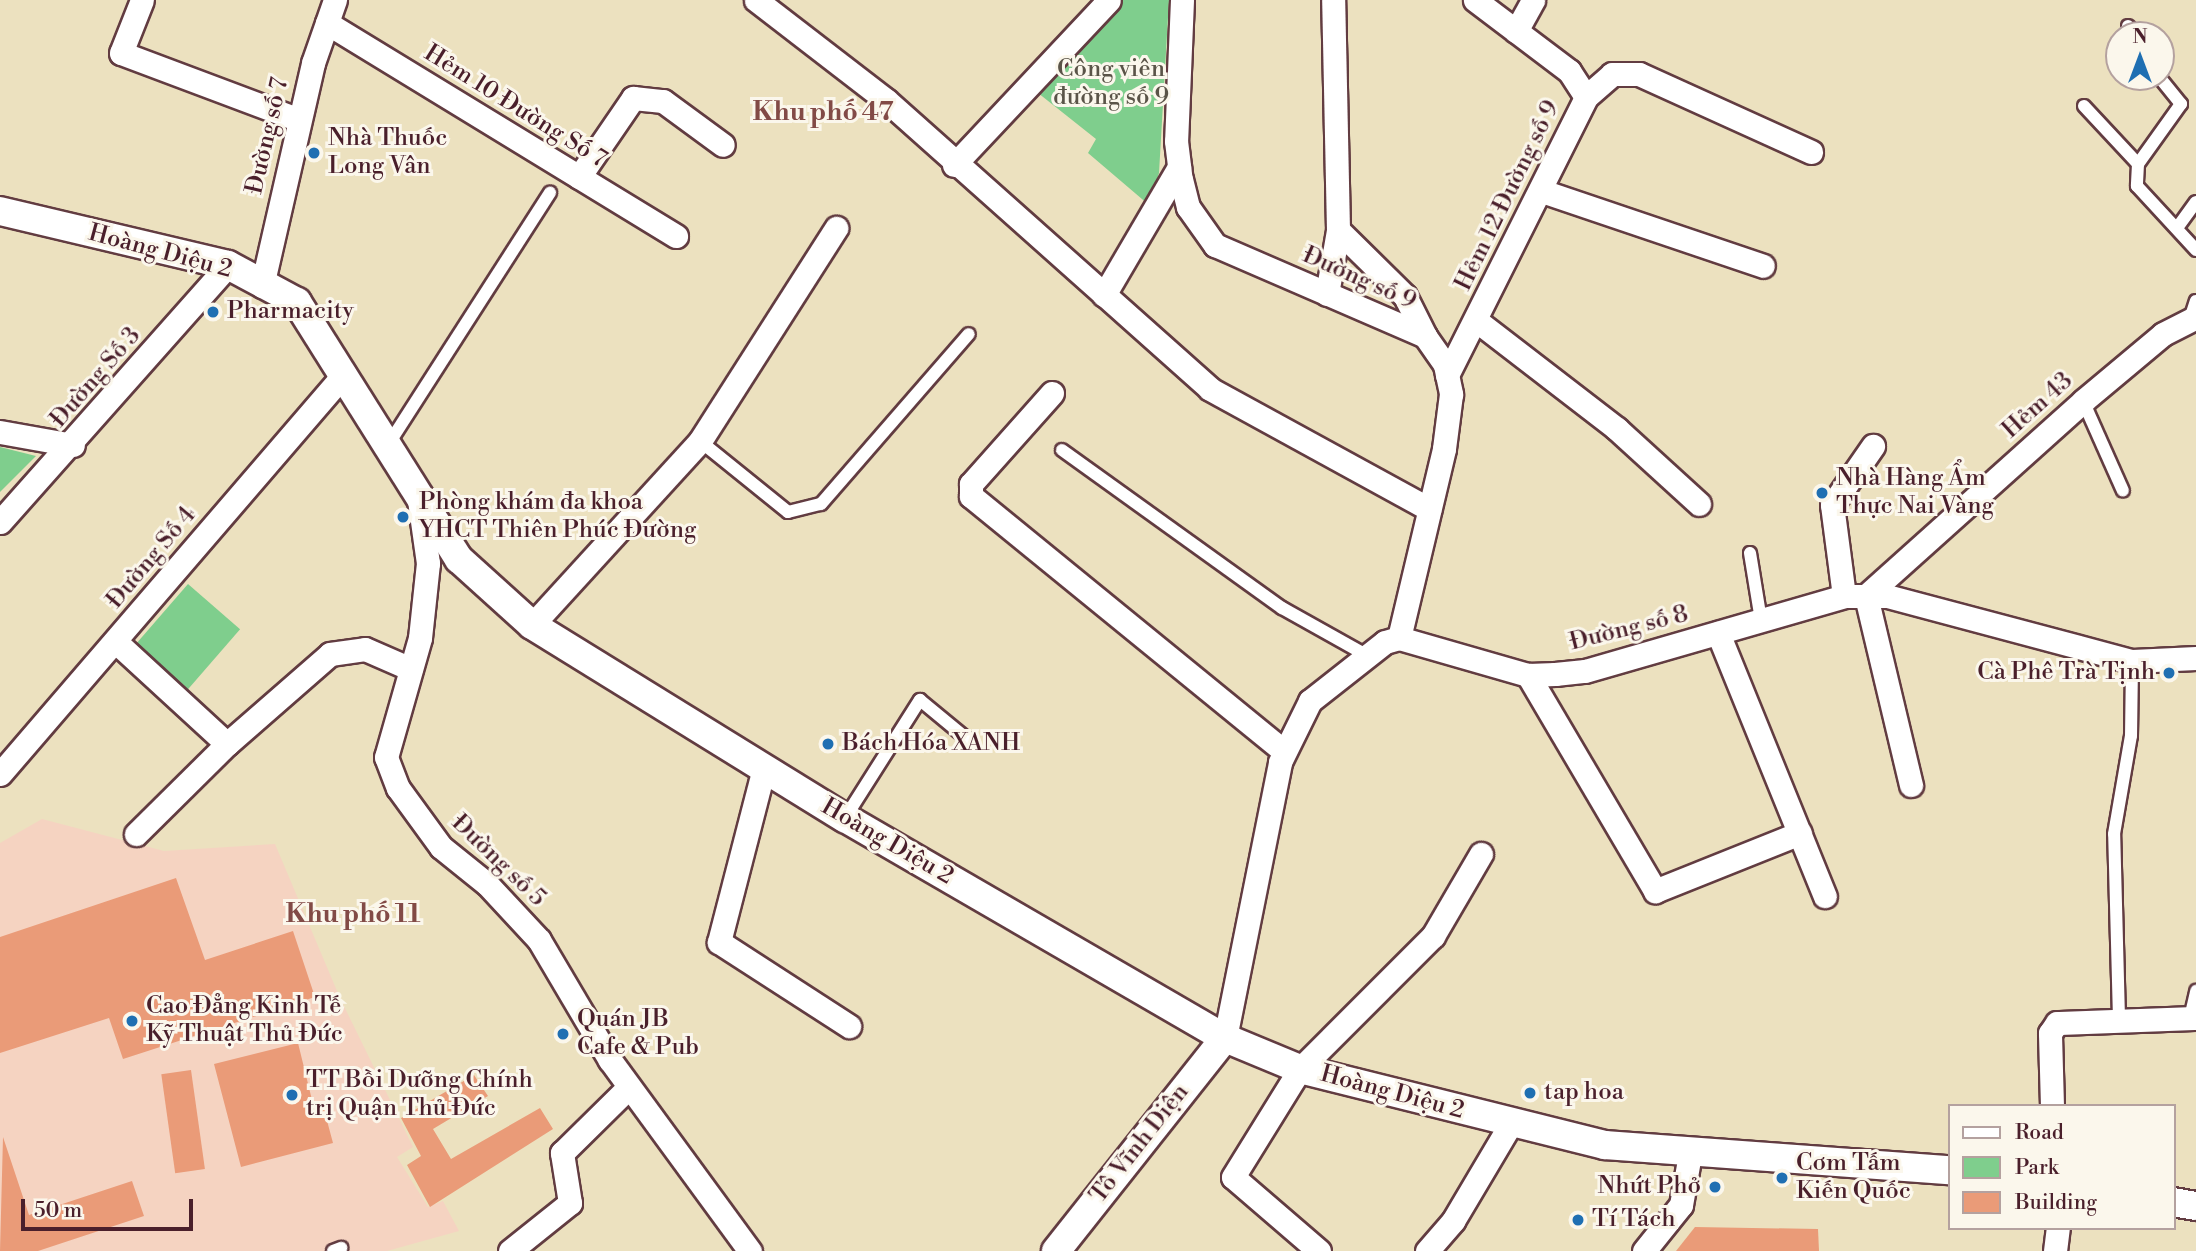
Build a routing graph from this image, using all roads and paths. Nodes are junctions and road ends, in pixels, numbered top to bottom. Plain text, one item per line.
1 (142, 0) edge
2 (335, 0) edge
3 (756, 0) edge
4 (1108, 0) edge
5 (1182, 0) edge
6 (1333, 0) edge
7 (1475, 0) edge
8 (1533, 0) edge
9 (327, 23) junction
10 (1517, 31) junction
11 (2170, 91) edge
12 (1586, 97) junction
13 (2084, 106) dead end
14 (299, 120) junction
15 (723, 145) dead end
16 (1811, 152) dead end
17 (2138, 164) junction
18 (954, 165) junction
19 (1179, 167) junction
20 (579, 177) junction
21 (1542, 191) junction
22 (550, 192) dead end
23 (2196, 202) edge
24 (0, 211) edge
25 (836, 228) dead end
26 (2177, 228) junction
27 (1338, 230) junction
28 (676, 236) dead end
29 (2196, 250) edge
30 (228, 265) junction
31 (1763, 266) dead end
32 (262, 286) junction
33 (1327, 294) junction
34 (1104, 295) junction
35 (2194, 312) edge
36 (1477, 321) junction
37 (969, 334) dead end
38 (1425, 337) junction
39 (344, 374) junction
40 (1447, 375) junction
41 (1052, 393) dead end
42 (2083, 401) junction
43 (0, 432) edge
44 (700, 441) junction
45 (73, 445) junction
46 (1873, 446) dead end
47 (386, 448) junction
48 (1062, 450) dead end
49 (2123, 491) dead end
50 (419, 500) junction
51 (1699, 504) dead end
52 (1429, 509) junction
53 (0, 522) edge
54 (1750, 553) dead end
55 (1855, 596) junction
56 (1762, 620) junction
57 (532, 625) junction
58 (1718, 633) junction
59 (1399, 638) junction
60 (116, 641) junction
61 (1366, 655) junction
62 (2196, 658) edge
63 (2132, 661) junction
64 (411, 669) junction
65 (1528, 675) junction
66 (972, 743) dead end
67 (227, 744) junction
68 (1284, 751) junction
69 (764, 768) junction
70 (0, 774) edge
71 (1911, 785) dead end
72 (845, 818) junction
73 (1800, 833) junction
74 (136, 834) dead end
75 (1481, 854) dead end
76 (1825, 896) dead end
77 (2196, 991) edge
78 (2193, 1018) edge
79 (2119, 1019) junction
80 (849, 1026) dead end
81 (1225, 1038) junction
82 (1300, 1069) junction
83 (629, 1087) junction
84 (2052, 1104) edge
85 (1510, 1125) junction
86 (1690, 1154) junction
87 (1948, 1170) edge
88 (2175, 1202) edge
89 (2196, 1206) edge
90 (2058, 1230) edge
91 (510, 1251) edge
92 (750, 1251) edge
93 (1056, 1251) edge
94 (1319, 1251) edge
95 (1427, 1251) edge
96 (1644, 1251) edge
97 (2055, 1251) edge

1 - 14 street
2 - 9 street, Đường số 7
3 - 18 street
4 - 18 street
5 - 19 street, Đường số 9
6 - 27 street
7 - 10 street, Hẻm 12 Đường số 9
8 - 10 street
9 - 14 street, Đường số 7
9 - 20 street, Hẻm 10 Đường Số 7
10 - 12 street, Hẻm 12 Đường số 9
11 - 17 lane
12 - 16 street
12 - 21 street, Hẻm 12 Đường số 9
13 - 17 lane
14 - 32 street, Đường số 7
15 - 20 street
17 - 26 lane
18 - 34 street
19 - 33 street, Đường số 9
19 - 34 street
20 - 28 street, Hẻm 10 Đường Số 7
21 - 31 street
21 - 36 street, Hẻm 12 Đường số 9
22 - 47 lane
23 - 26 lane
24 - 30 street, Hoàng Diệu 2
25 - 44 street
26 - 29 lane
27 - 33 street
27 - 38 street
30 - 32 street, Hoàng Diệu 2
30 - 45 street, Đường Số 3
32 - 39 street, Hoàng Diệu 2
33 - 38 street, Đường số 9
34 - 52 street
35 - 42 street, Hẻm 43
36 - 40 street, Hẻm 12 Đường số 9
36 - 51 street
37 - 44 lane
38 - 40 street, Đường số 9
39 - 47 street, Hoàng Diệu 2
39 - 60 street, Đường Số 4
40 - 52 street, Đường số 9
41 - 68 street
42 - 49 lane
42 - 55 street, Hẻm 43
43 - 45 street
44 - 57 street
45 - 53 street, Đường Số 3
46 - 55 street
47 - 50 street, Hoàng Diệu 2
48 - 61 lane
50 - 57 street, Hoàng Diệu 2
50 - 64 street, Đường số 5
52 - 59 street, Đường số 9
54 - 56 lane
55 - 56 street, Đường số 8
55 - 63 street, Đường số 8
55 - 71 street
56 - 58 street, Đường số 8
57 - 69 street, Hoàng Diệu 2
58 - 65 street, Đường số 8
58 - 73 street
59 - 61 street
59 - 65 street, Đường số 8
60 - 67 street
60 - 70 street, Đường Số 4
61 - 68 street
62 - 63 street, Đường số 8
63 - 79 lane
64 - 67 street
64 - 83 street, Đường số 5
65 - 73 street
66 - 72 lane
67 - 74 street
68 - 81 street
69 - 72 street, Hoàng Diệu 2
69 - 80 street
72 - 81 street, Hoàng Diệu 2
73 - 76 street
75 - 82 street
77 - 78 lane
78 - 79 street
79 - 84 street
81 - 82 street, Hoàng Diệu 2
81 - 93 street, Tô Vĩnh Diện
82 - 85 street, Hoàng Diệu 2
82 - 94 street
83 - 91 street
83 - 92 street, Đường số 5
85 - 86 street, Hoàng Diệu 2
85 - 95 street
86 - 87 street, Hoàng Diệu 2
86 - 96 street
88 - 89 street
90 - 97 street

